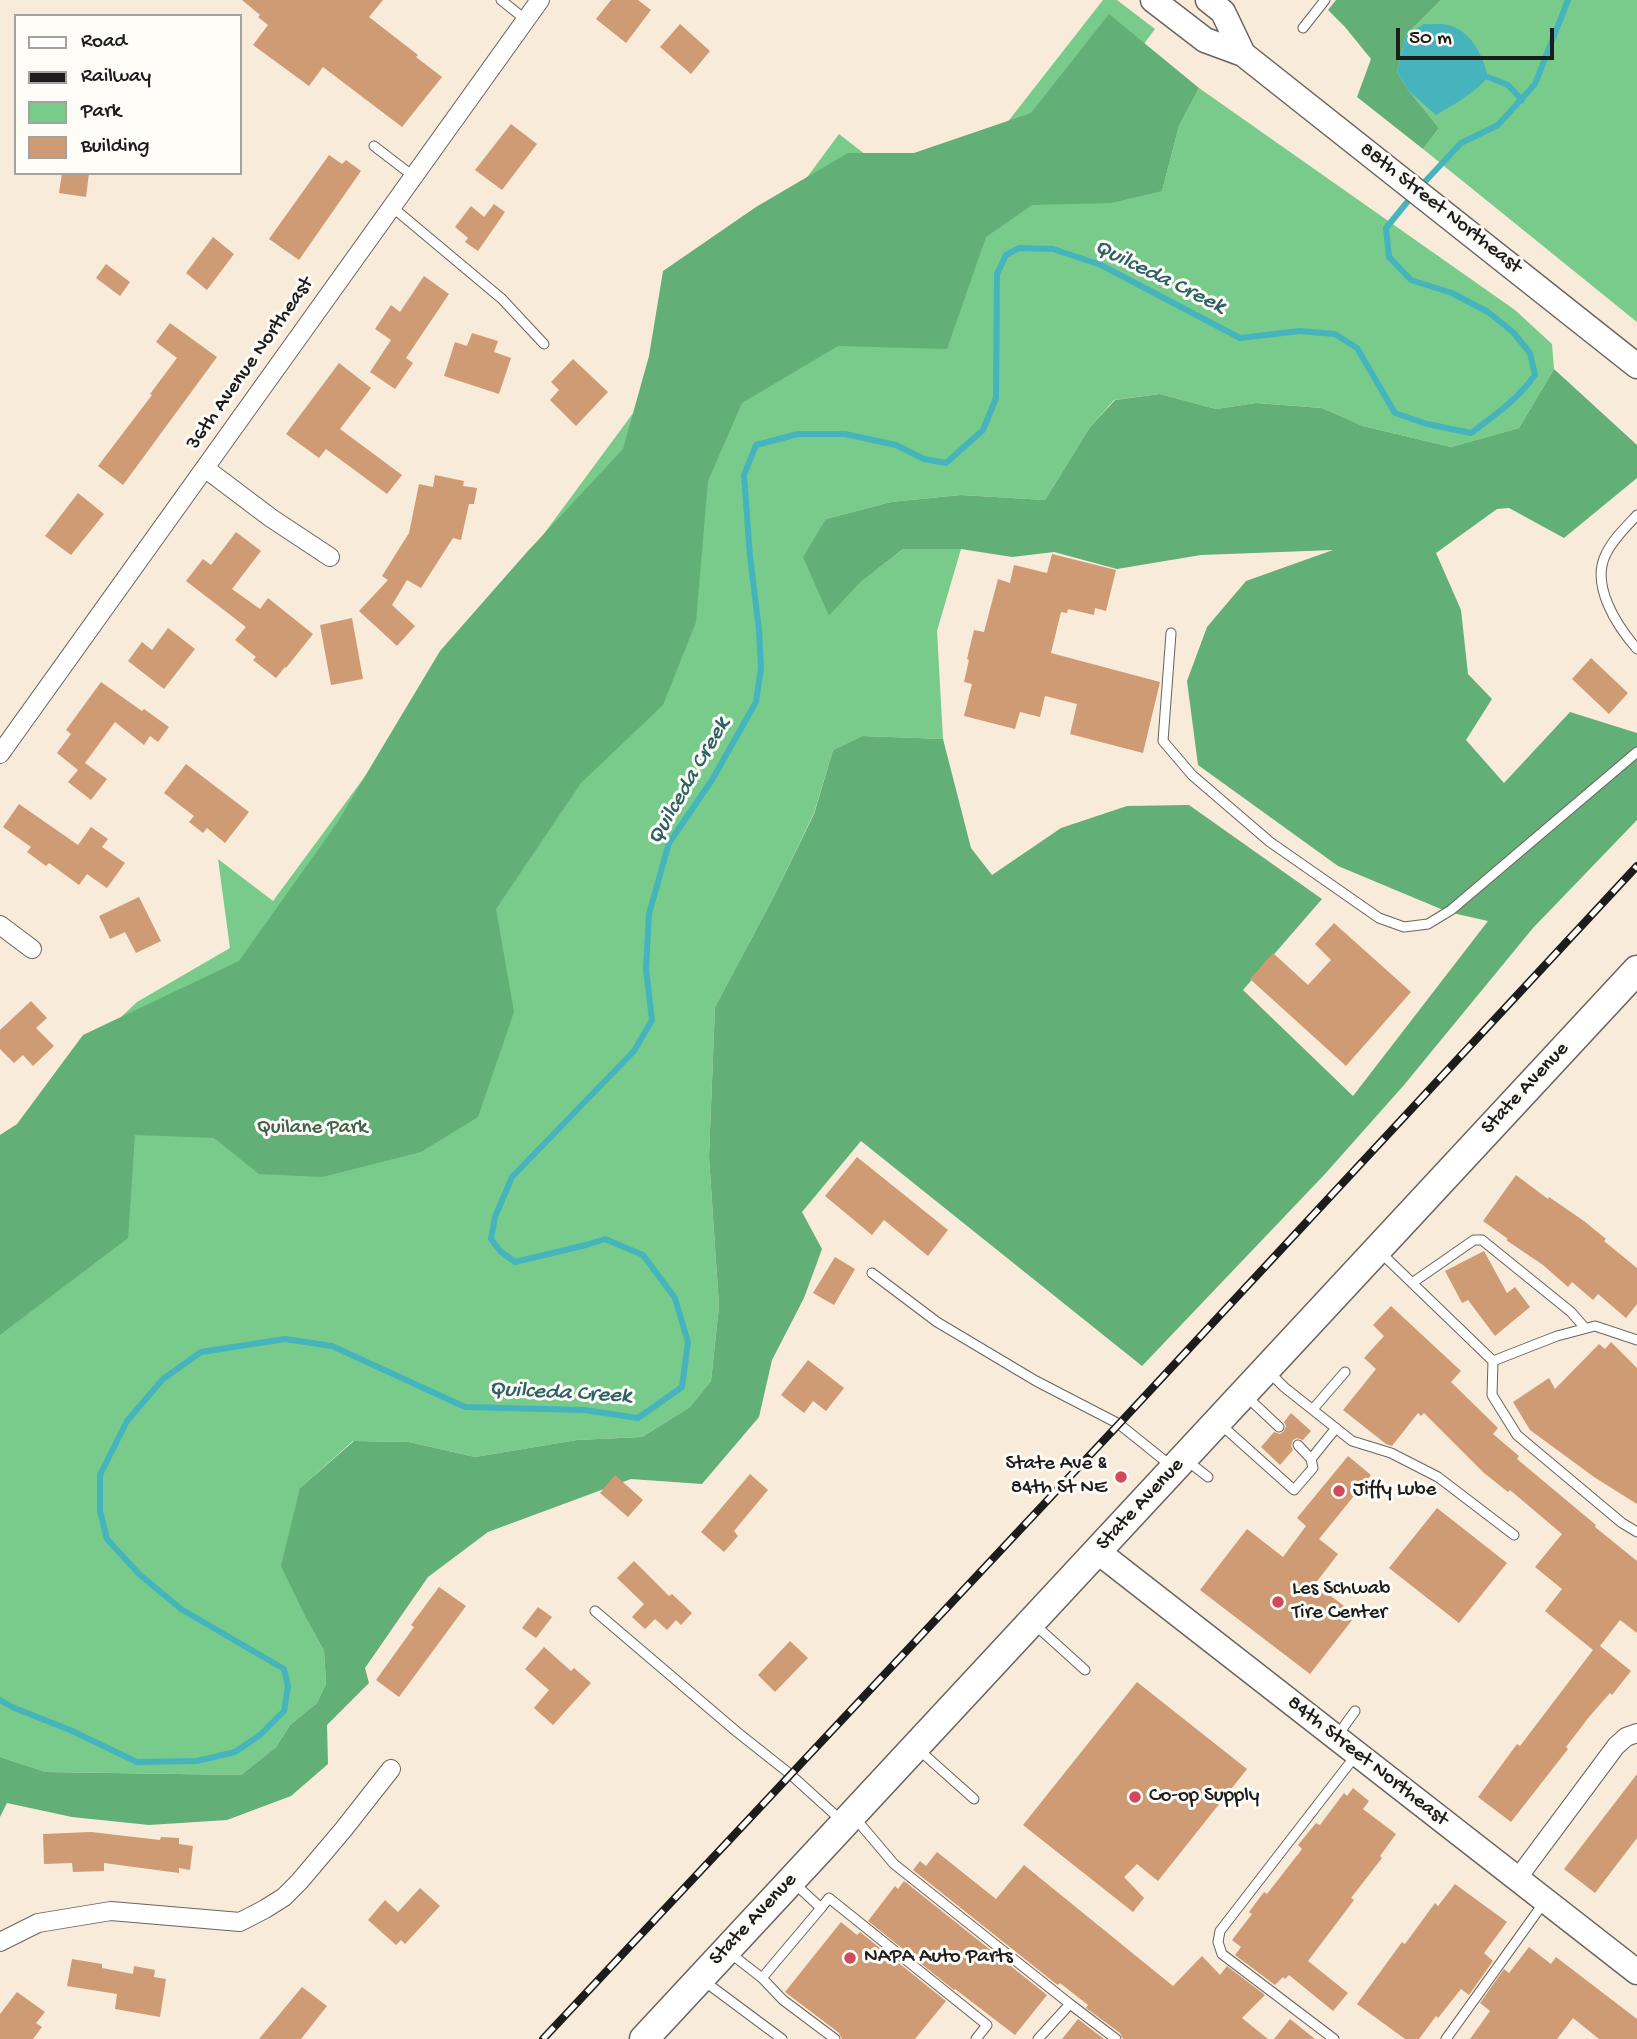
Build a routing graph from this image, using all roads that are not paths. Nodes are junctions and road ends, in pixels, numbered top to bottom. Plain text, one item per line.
1 (501, 0) edge
2 (540, 0) edge
3 (1153, 0) edge
4 (1208, 0) edge
5 (1325, 0) edge
6 (526, 20) junction
7 (1303, 29) dead end
8 (1243, 54) junction
9 (374, 146) dead end
10 (413, 176) junction
11 (391, 206) junction
12 (544, 344) dead end
13 (1637, 366) edge
14 (206, 469) junction
15 (1637, 515) edge
16 (330, 556) dead end
17 (1171, 633) dead end
18 (1637, 649) edge
19 (1637, 752) edge
20 (0, 754) edge
21 (0, 925) edge
22 (32, 949) dead end
23 (1637, 970) edge
24 (1377, 1250) junction
25 (872, 1273) dead end
26 (1412, 1283) junction
27 (1585, 1328) junction
28 (1637, 1340) edge
29 (1493, 1361) junction
30 (1266, 1369) junction
31 (1345, 1372) dead end
32 (1244, 1393) junction
33 (1313, 1409) junction
34 (1218, 1422) junction
35 (1279, 1427) dead end
36 (1336, 1428) junction
37 (1298, 1445) dead end
38 (1311, 1459) junction
39 (1179, 1463) junction
40 (1208, 1477) dead end
41 (1637, 1532) edge
42 (1514, 1535) dead end
43 (1097, 1551) junction
44 (596, 1611) dead end
45 (1031, 1622) junction
46 (1085, 1670) dead end
47 (1355, 1711) dead end
48 (1637, 1733) edge
49 (1336, 1737) junction
50 (915, 1747) junction
51 (1357, 1754) junction
52 (391, 1769) dead end
53 (974, 1799) dead end
54 (848, 1819) junction
55 (1517, 1878) junction
56 (792, 1880) junction
57 (1545, 1901) junction
58 (821, 1908) junction
59 (0, 1942) edge
60 (726, 1950) junction
61 (1637, 1972) edge
62 (700, 1978) junction
63 (762, 1978) junction
64 (1070, 2004) junction
65 (650, 2037) edge
66 (782, 2039) edge
67 (835, 2039) edge
68 (976, 2039) edge
69 (1038, 2039) edge
70 (1116, 2039) edge
71 (1334, 2039) edge
72 (1446, 2039) edge

1 - 6 lane
2 - 6 street, 36th Avenue Northeast
3 - 8 street, 88th Street Northeast
4 - 8 street, 88th Street Northeast
5 - 7 lane
6 - 10 street, 36th Avenue Northeast
8 - 13 street, 88th Street Northeast
9 - 10 lane
10 - 11 street, 36th Avenue Northeast
11 - 12 lane
11 - 14 street, 36th Avenue Northeast
14 - 16 street
14 - 20 street, 36th Avenue Northeast
15 - 18 lane
17 - 19 lane
21 - 22 street
23 - 24 main road, State Avenue
24 - 26 lane
24 - 30 main road, State Avenue
25 - 39 lane
26 - 27 lane
26 - 29 lane
27 - 28 lane
27 - 29 lane
29 - 41 lane
30 - 32 main road, State Avenue
30 - 33 lane
31 - 33 lane
32 - 34 main road, State Avenue
32 - 35 lane
33 - 36 lane
34 - 38 lane
34 - 39 main road, State Avenue
36 - 38 lane
36 - 42 lane
37 - 38 lane
39 - 40 lane
39 - 43 main road, State Avenue
43 - 45 main road, State Avenue
43 - 49 street, 84th Street Northeast
44 - 54 lane
45 - 46 lane
45 - 50 main road, State Avenue
47 - 49 lane
48 - 55 street
49 - 51 street, 84th Street Northeast
50 - 53 lane
50 - 54 main road, State Avenue
51 - 55 street, 84th Street Northeast
51 - 71 lane
52 - 59 street
54 - 56 main road, State Avenue
54 - 64 lane
55 - 57 street, 84th Street Northeast
56 - 58 lane
56 - 60 main road, State Avenue
57 - 61 street, 84th Street Northeast
57 - 72 lane
58 - 63 lane
58 - 68 lane
60 - 62 main road, State Avenue
60 - 63 lane
62 - 65 main road, State Avenue
62 - 66 lane
63 - 67 lane
64 - 69 lane
64 - 70 lane

